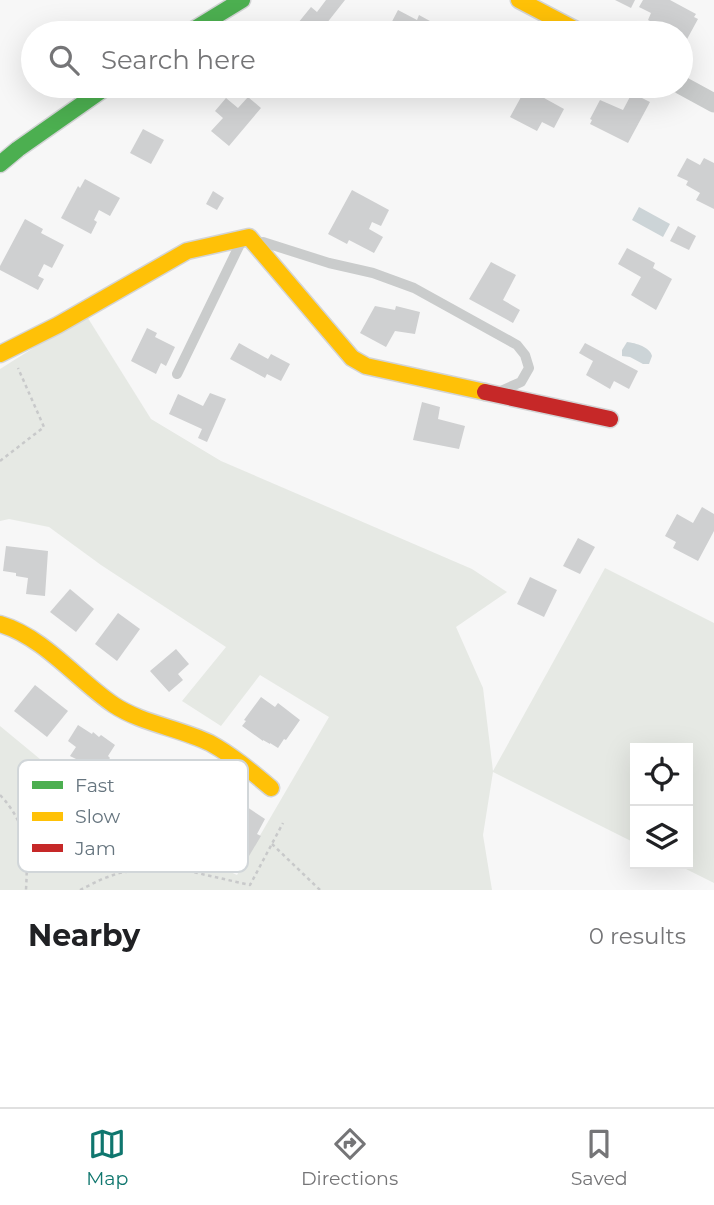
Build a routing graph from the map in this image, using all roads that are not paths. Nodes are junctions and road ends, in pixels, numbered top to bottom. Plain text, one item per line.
1 (242, 0) edge
2 (519, 0) edge
3 (208, 21) edge
4 (559, 21) edge
5 (693, 92) edge
6 (91, 98) edge
7 (714, 103) edge
8 (0, 164) edge
9 (246, 237) junction
10 (7, 356) edge
11 (177, 374) dead end
12 (496, 394) junction
13 (610, 419) dead end
14 (0, 624) edge
15 (236, 760) edge
16 (248, 769) edge
17 (271, 788) dead end

1 - 3 street
2 - 4 street
5 - 7 street
6 - 8 street
9 - 10 street
9 - 11 lane
9 - 12 street
9 - 12 lane
12 - 13 street
14 - 15 street
16 - 17 street

